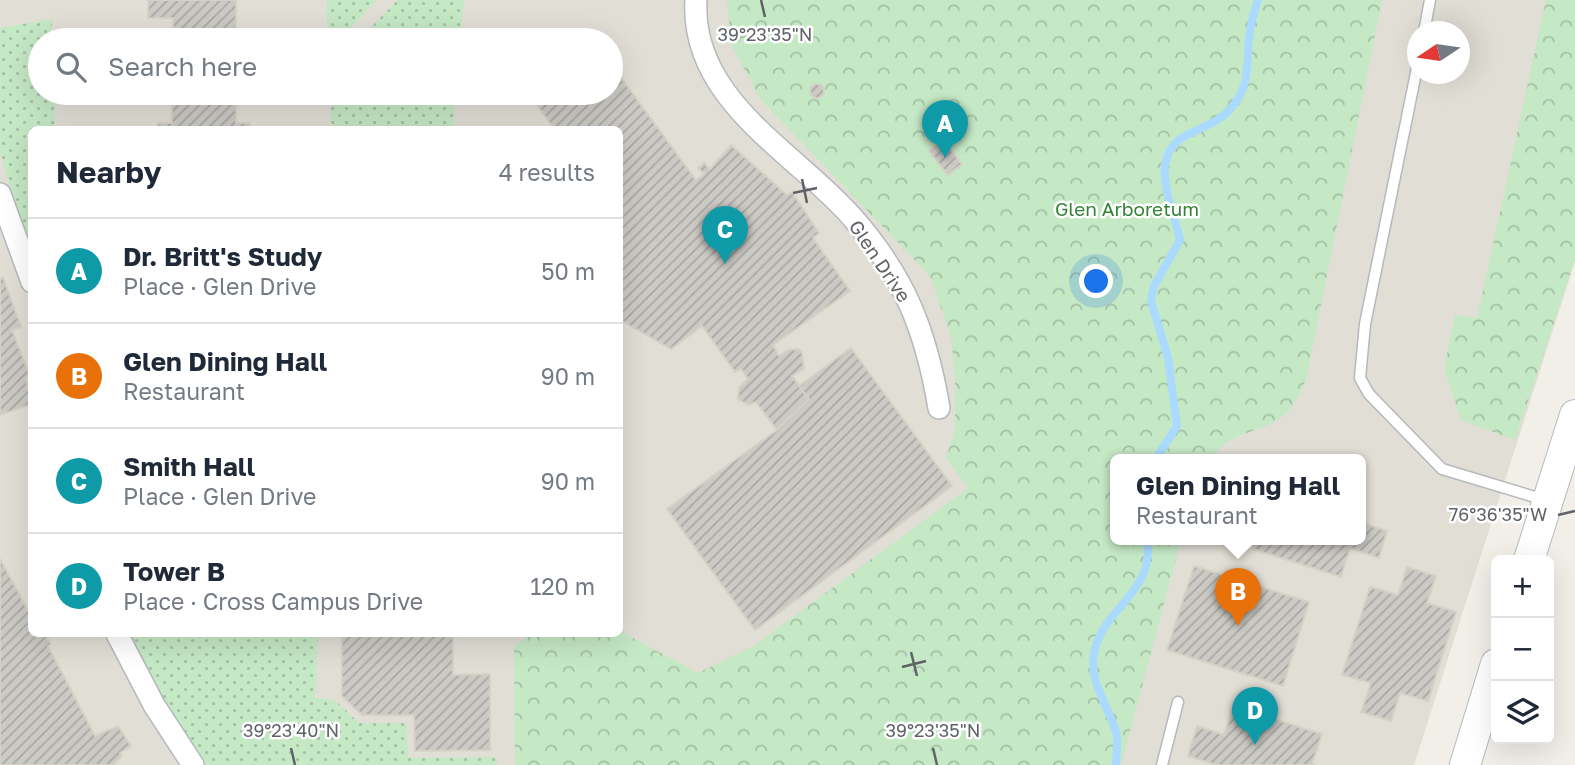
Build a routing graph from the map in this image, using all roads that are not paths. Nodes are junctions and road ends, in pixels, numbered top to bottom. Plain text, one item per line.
1 (696, 0) edge
2 (1430, 0) edge
3 (1426, 21) edge
4 (1414, 84) edge
5 (0, 194) edge
6 (28, 271) edge
7 (939, 408) dead end
8 (1575, 415) edge
9 (1548, 501) junction
10 (1531, 555) edge
11 (119, 637) edge
12 (1491, 680) edge
13 (1178, 702) dead end
14 (193, 765) edge
15 (1162, 765) edge
16 (1465, 765) edge

1 - 7 street, Glen Drive
2 - 3 lane
4 - 9 lane
5 - 6 street
8 - 9 street
9 - 10 street
11 - 14 street
12 - 16 street
13 - 15 lane

